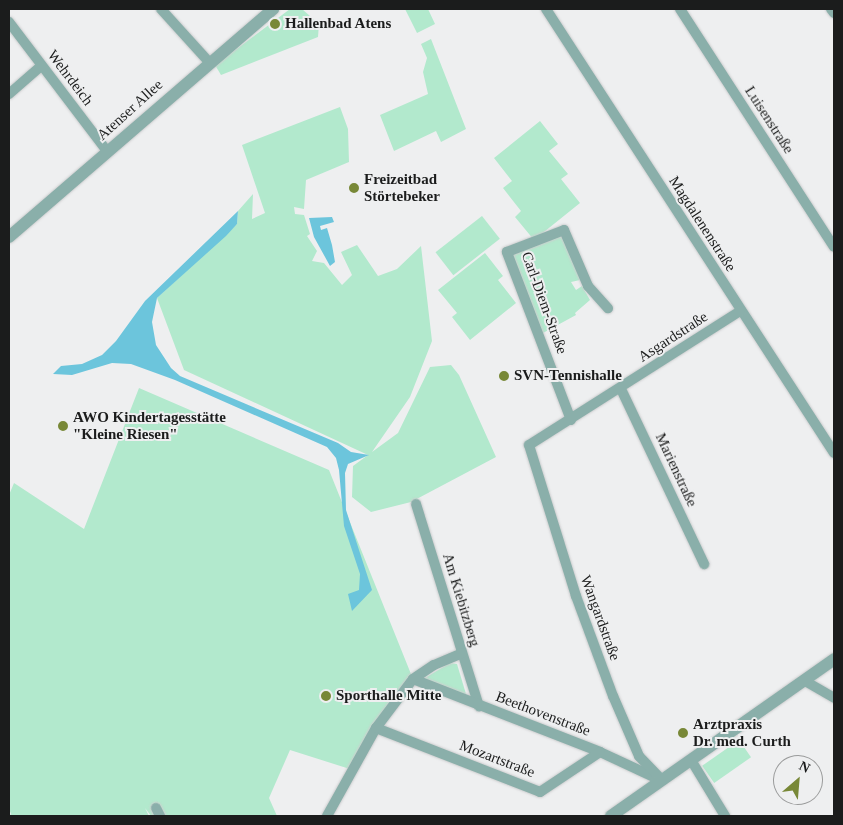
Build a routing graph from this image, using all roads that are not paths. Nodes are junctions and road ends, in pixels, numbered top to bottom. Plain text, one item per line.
1 (161, 9) edge
2 (273, 9) edge
3 (546, 9) edge
4 (680, 9) edge
5 (831, 9) edge
6 (834, 13) edge
7 (9, 22) edge
8 (209, 62) junction
9 (42, 66) junction
10 (9, 94) edge
11 (107, 151) junction
12 (9, 237) edge
13 (834, 247) edge
14 (608, 308) dead end
15 (740, 311) junction
16 (621, 389) junction
17 (571, 420) junction
18 (834, 453) edge
19 (531, 455) joint
20 (416, 504) dead end
21 (704, 564) dead end
22 (462, 653) junction
23 (834, 659) edge
24 (413, 679) junction
25 (805, 681) junction
26 (834, 698) edge
27 (479, 706) junction
28 (376, 728) junction
29 (600, 752) junction
30 (691, 760) junction
31 (662, 780) junction
32 (327, 816) edge
33 (611, 816) edge
34 (725, 816) edge

1 - 8 street
2 - 8 street, Atenser Allee
3 - 15 street, Magdalenenstraße
4 - 13 street, Luisenstraße
5 - 6 street
7 - 9 street, Wehrdeich
8 - 11 street, Atenser Allee
9 - 10 street
9 - 11 street, Wehrdeich
11 - 12 street, Atenser Allee
14 - 17 street, Carl-Diem-Straße
15 - 16 street, Asgardstraße
15 - 18 street, Magdalenenstraße
16 - 17 street, Asgardstraße
16 - 21 street, Marienstraße
17 - 19 street, Asgardstraße
19 - 31 street, Wangardstraße
20 - 22 street, Am Kiebitzberg
22 - 24 street
22 - 27 street, Am Kiebitzberg
23 - 25 street
24 - 27 street, Beethovenstraße
24 - 28 street
25 - 26 street
25 - 30 street
27 - 29 street, Beethovenstraße
28 - 29 street, Mozartstraße
28 - 32 street
29 - 31 street, Beethovenstraße
30 - 31 street
30 - 34 street
31 - 33 street

